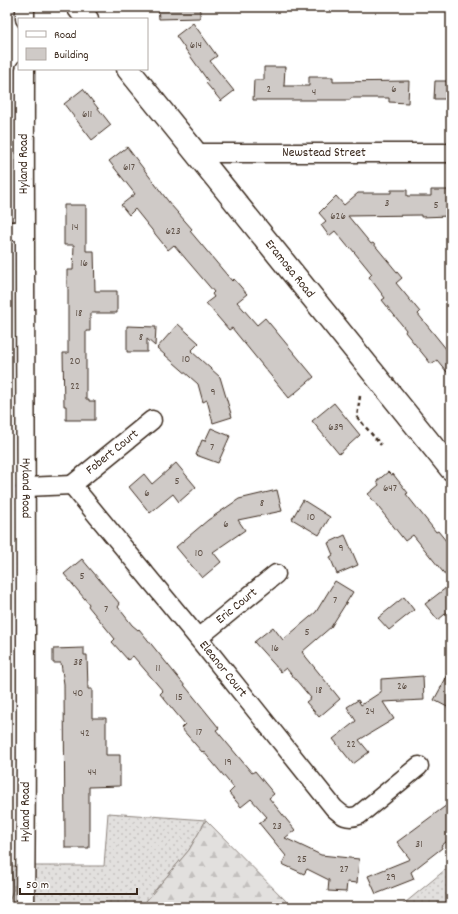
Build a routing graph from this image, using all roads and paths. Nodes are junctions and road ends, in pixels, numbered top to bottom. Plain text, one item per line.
1 (25, 7) edge
2 (78, 7) edge
3 (25, 18) edge
4 (87, 18) edge
5 (25, 70) edge
6 (129, 70) edge
7 (197, 153) junction
8 (451, 153) edge
9 (16, 231) edge
10 (360, 396) dead end
11 (152, 420) dead end
12 (380, 445) dead end
13 (451, 469) edge
14 (72, 485) junction
15 (26, 486) junction
16 (276, 574) dead end
17 (198, 638) junction
18 (419, 766) dead end
19 (25, 907) edge

1 - 3 street
2 - 4 main road
5 - 9 street, Hyland Road
6 - 7 main road, Eramosa Road
7 - 8 street, Newstead Street
7 - 13 main road, Eramosa Road
9 - 15 street, Hyland Road
10 - 12 path
11 - 14 street, Fobert Court
14 - 15 street
14 - 17 street, Eleanor Court
15 - 19 street, Hyland Road
16 - 17 street, Eric Court
17 - 18 street, Eleanor Court

